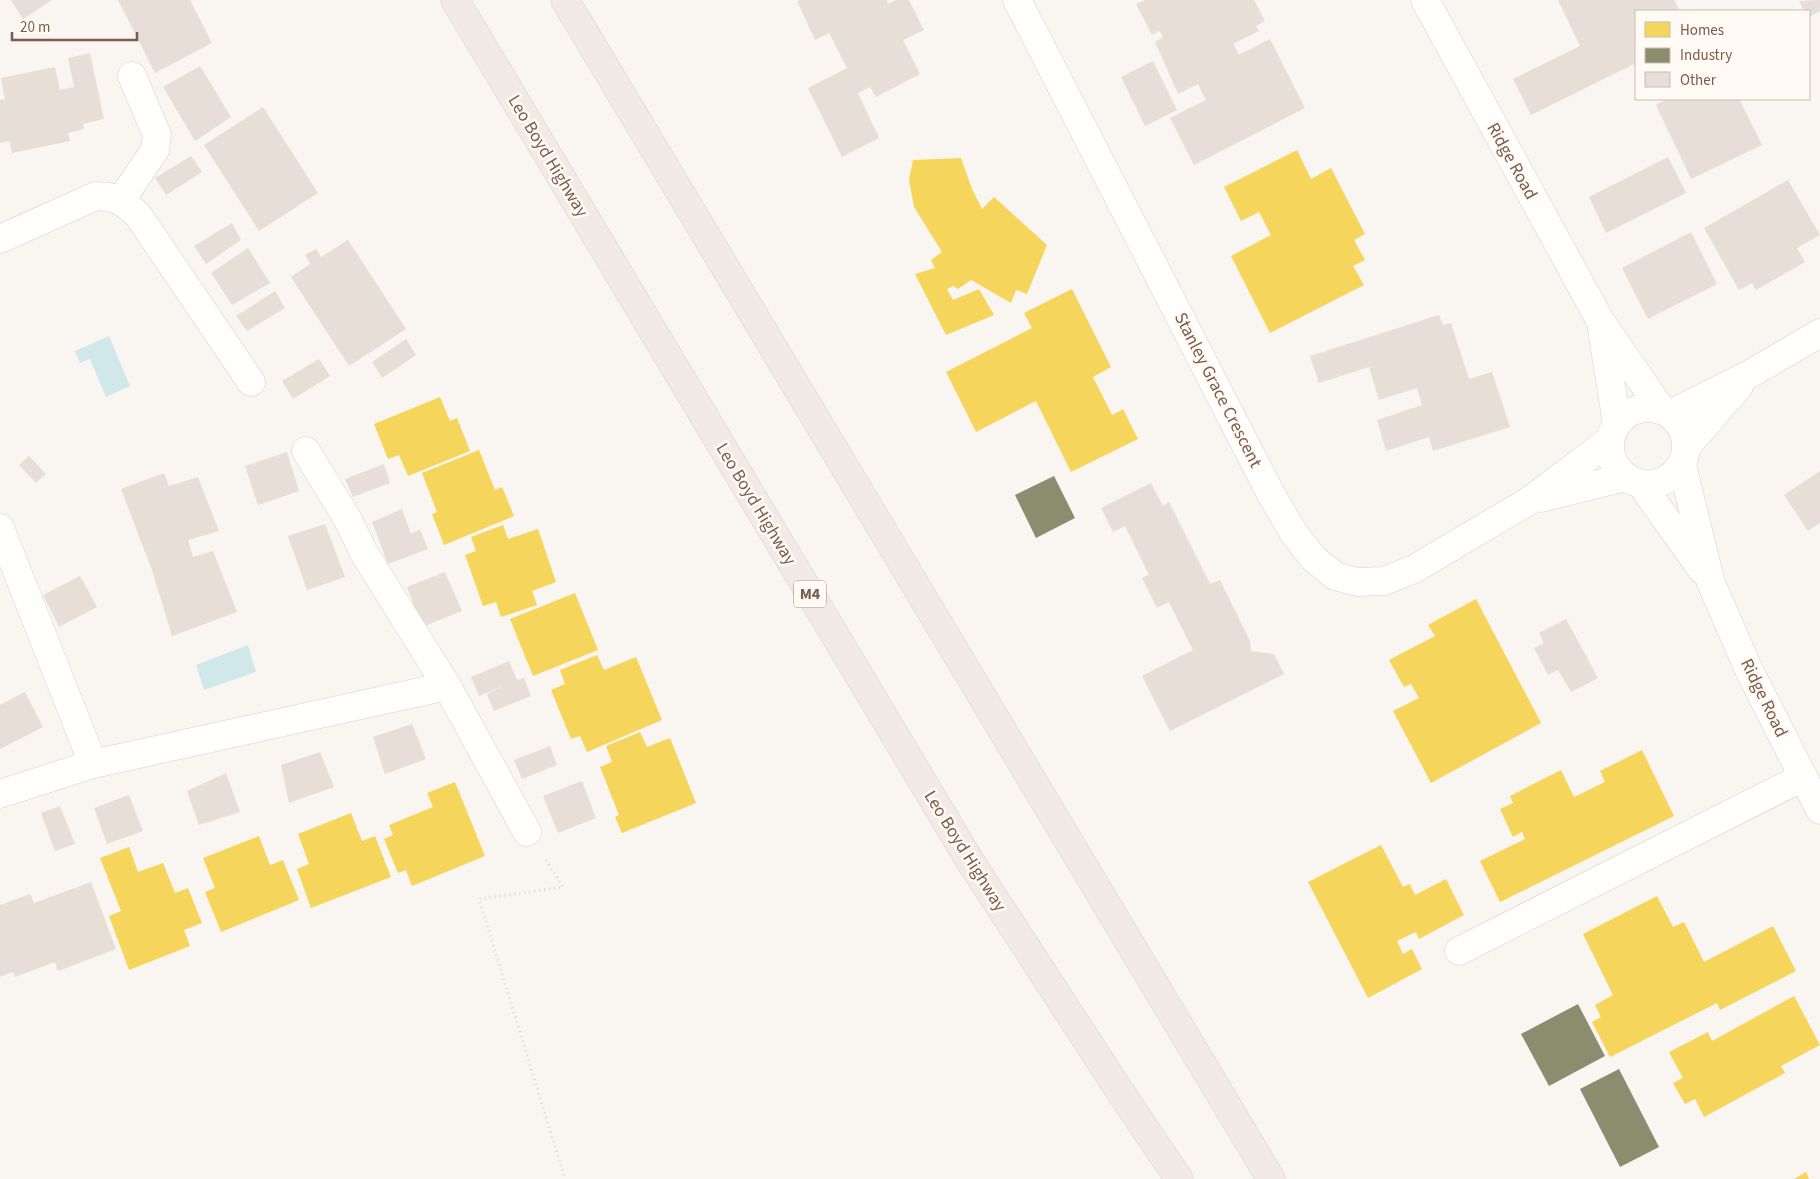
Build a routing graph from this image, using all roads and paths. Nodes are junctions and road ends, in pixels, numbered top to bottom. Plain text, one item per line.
1 (455, 0) edge
2 (565, 0) edge
3 (1017, 0) edge
4 (1425, 0) edge
5 (132, 76) dead end
6 (121, 200) junction
7 (0, 239) edge
8 (1601, 322) junction
9 (1820, 333) edge
10 (1750, 374) junction
11 (251, 382) dead end
12 (1665, 411) junction
13 (1614, 432) junction
14 (306, 451) dead end
15 (1684, 455) junction
16 (1634, 481) junction
17 (1529, 501) junction
18 (0, 528) edge
19 (1711, 583) junction
20 (447, 686) junction
21 (93, 764) junction
22 (1803, 777) junction
23 (0, 794) edge
24 (1820, 810) edge
25 (527, 832) dead end
26 (563, 887) dead end
27 (1459, 951) dead end
28 (564, 1179) edge
29 (1179, 1179) edge
30 (1271, 1179) edge

1 - 29 highway, Leo Boyd Highway / M4
2 - 30 highway
3 - 17 street, Stanley Grace Crescent
4 - 8 street, Ridge Road
5 - 6 street
6 - 7 street
6 - 11 street
8 - 12 street, Ridge Road
8 - 13 street, Ridge Road
9 - 10 street
10 - 12 street
10 - 15 street
12 - 13 street
12 - 15 street
13 - 16 street
13 - 17 street, Stanley Grace Crescent
14 - 20 street
15 - 16 street
15 - 19 street, Ridge Road
16 - 17 street, Stanley Grace Crescent
16 - 19 street, Ridge Road
18 - 21 street
19 - 22 street, Ridge Road
20 - 21 street
20 - 25 street
21 - 23 street
22 - 24 street, Ridge Road
22 - 27 street
26 - 28 path

